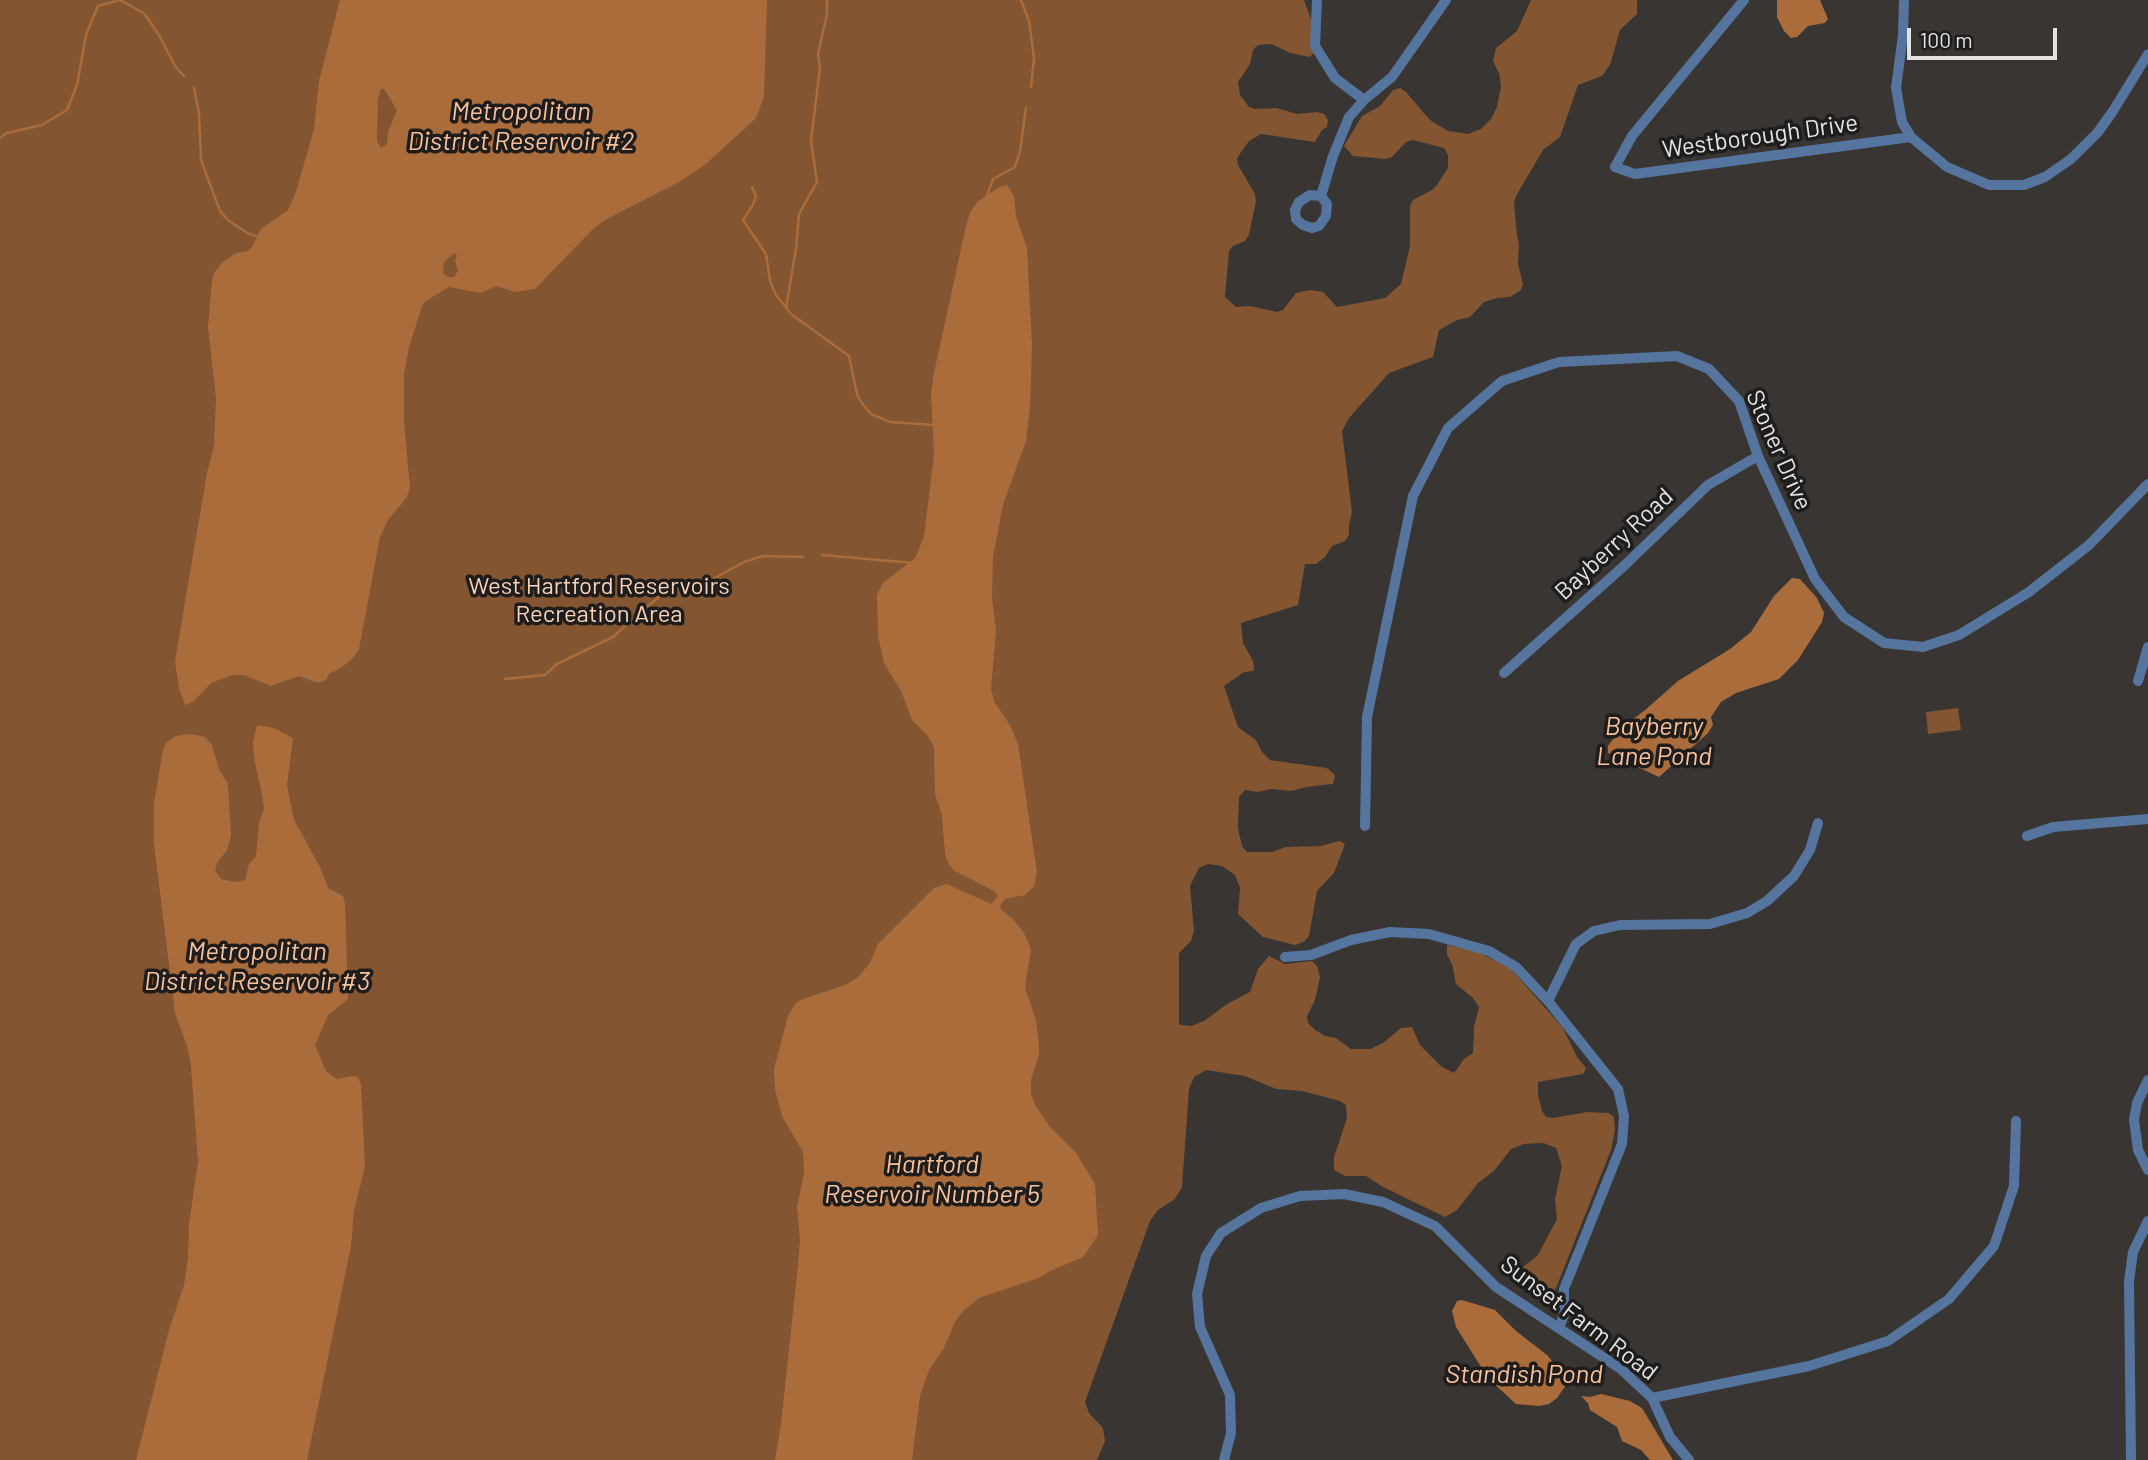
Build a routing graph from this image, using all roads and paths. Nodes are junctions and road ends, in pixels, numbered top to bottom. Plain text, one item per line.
1 (1317, 0) edge
2 (1446, 0) edge
3 (1744, 0) edge
4 (1904, 0) edge
5 (2148, 54) edge
6 (1364, 100) junction
7 (1910, 137) junction
8 (1321, 196) dead end
9 (1758, 456) junction
10 (2148, 484) edge
11 (2148, 648) edge
12 (1504, 673) dead end
13 (2138, 681) dead end
14 (2148, 819) edge
15 (1818, 823) dead end
16 (1365, 826) dead end
17 (2027, 836) dead end
18 (1285, 957) dead end
19 (1548, 1001) junction
20 (2148, 1080) edge
21 (2016, 1121) dead end
22 (2148, 1170) edge
23 (2148, 1221) edge
24 (1559, 1328) junction
25 (1652, 1398) junction
26 (1224, 1460) edge
27 (1689, 1460) edge
28 (2130, 1460) edge

1 - 6 street
2 - 6 street
3 - 7 street, Westborough Drive
4 - 7 street
5 - 7 street
6 - 8 street
9 - 10 street, Stoner Drive
9 - 12 street, Bayberry Road
9 - 16 street, Stoner Drive
11 - 13 street
14 - 17 street
15 - 19 street
18 - 19 street
19 - 24 street
20 - 22 street
21 - 25 street
23 - 28 street
24 - 25 street, Sunset Farm Road
24 - 26 street, Sunset Farm Road
25 - 27 street, Sunset Farm Road

